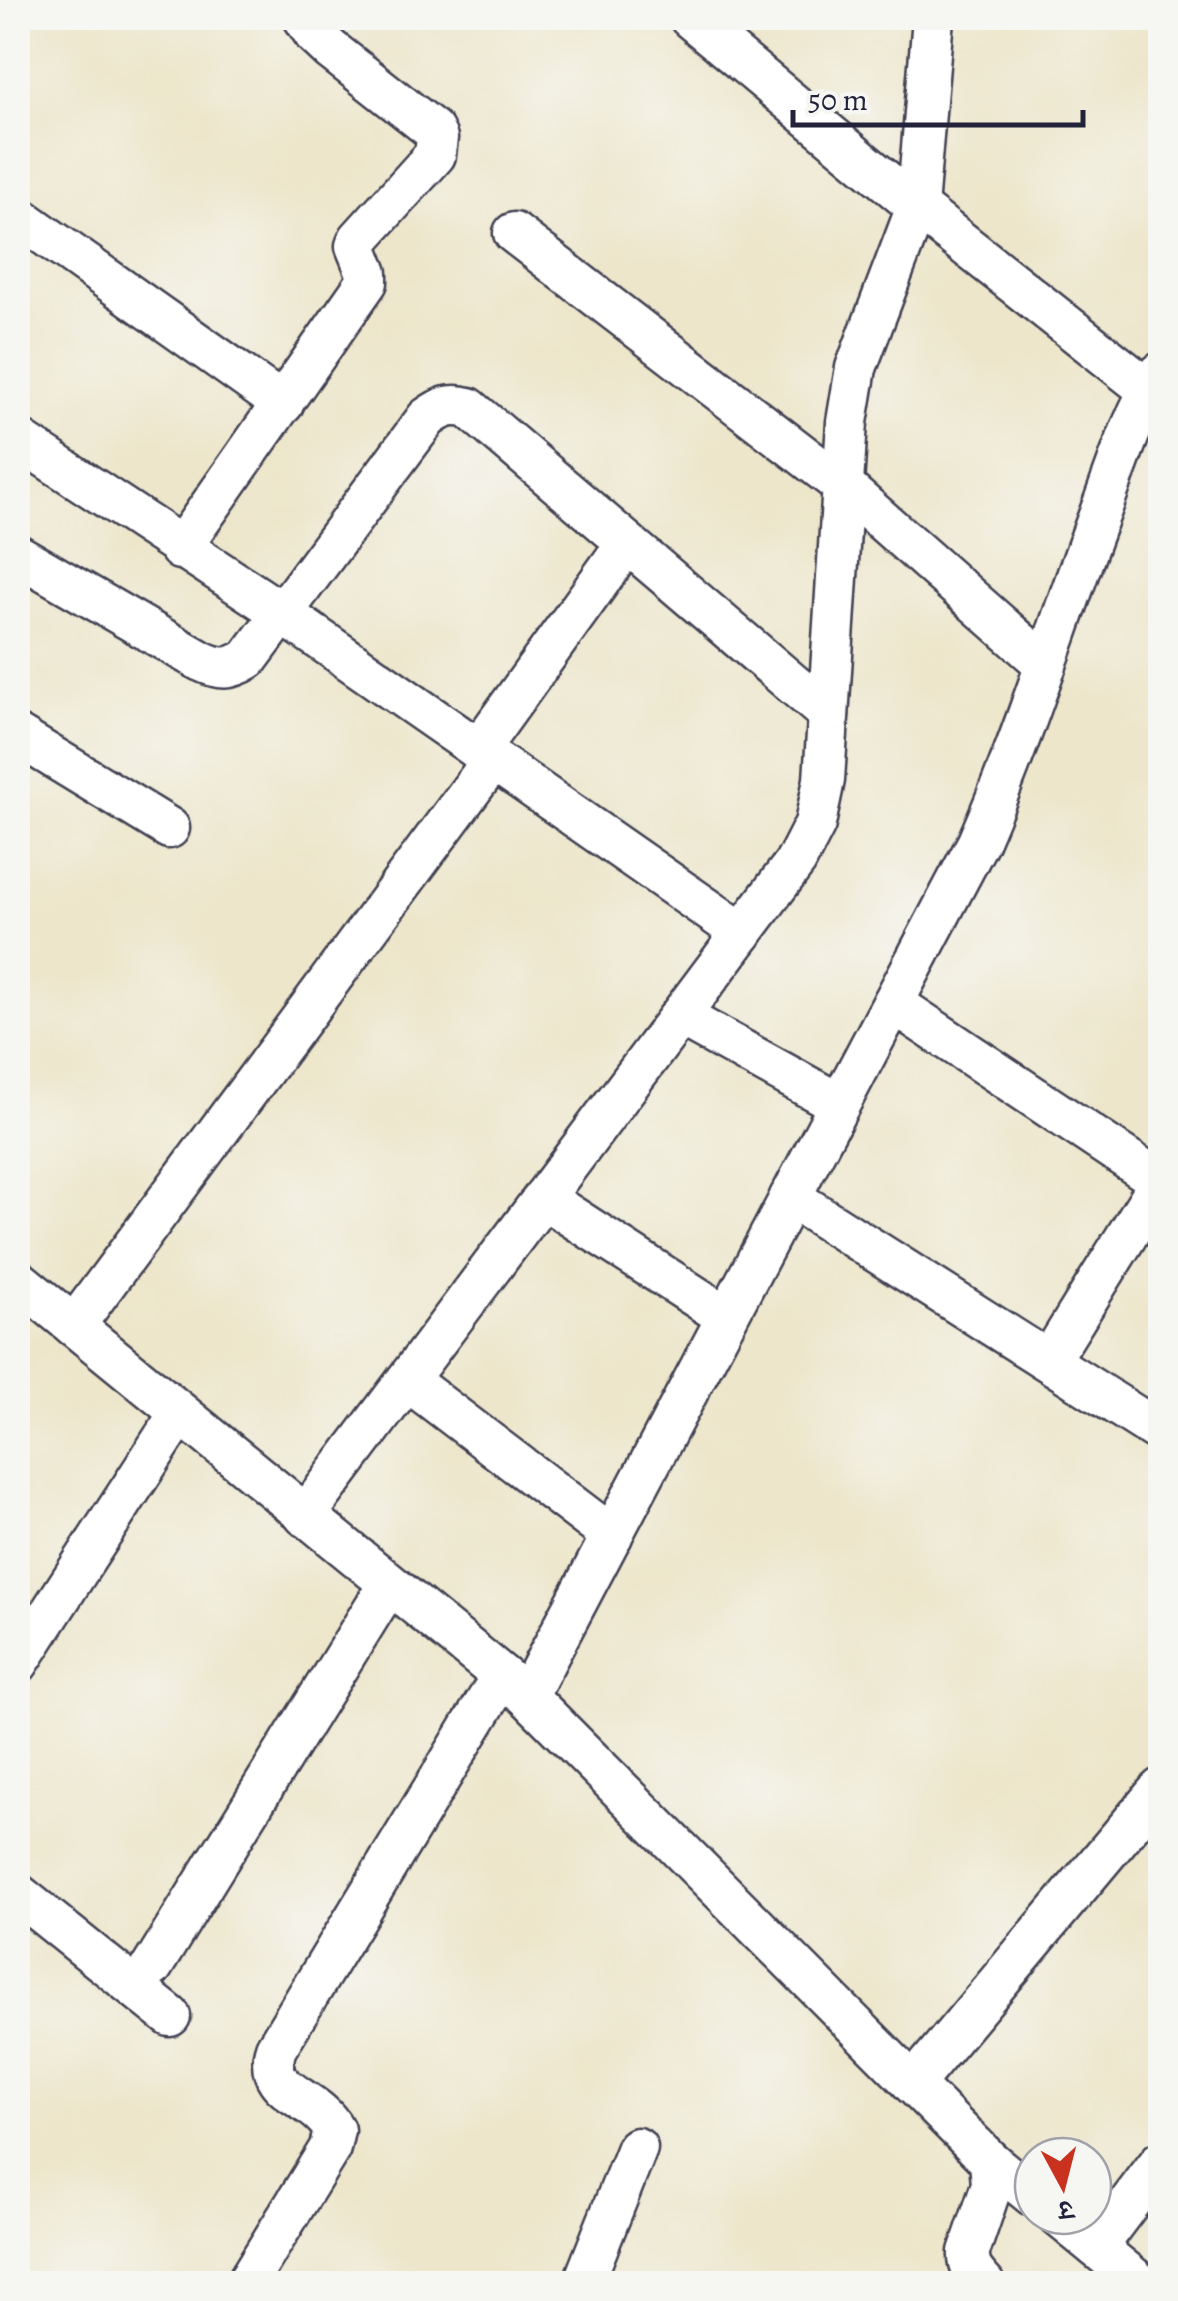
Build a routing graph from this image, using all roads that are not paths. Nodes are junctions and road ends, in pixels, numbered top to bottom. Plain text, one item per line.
1 (304, 18) edge
2 (690, 18) edge
3 (928, 20) edge
4 (916, 206) junction
5 (18, 216) edge
6 (514, 233) dead end
7 (1157, 387) edge
8 (283, 404) junction
9 (18, 439) edge
10 (842, 486) junction
11 (627, 543) junction
12 (180, 549) junction
13 (18, 555) edge
14 (282, 613) junction
15 (1046, 665) junction
16 (828, 714) junction
17 (18, 736) edge
18 (486, 755) junction
19 (169, 828) dead end
20 (742, 933) junction
21 (893, 1003) junction
22 (680, 1016) junction
23 (840, 1104) junction
24 (1160, 1181) edge
25 (790, 1197) junction
26 (543, 1198) junction
27 (18, 1280) edge
28 (727, 1317) junction
29 (74, 1326) junction
30 (1049, 1361) junction
31 (407, 1380) junction
32 (180, 1413) junction
33 (1160, 1432) edge
34 (305, 1516) junction
35 (612, 1536) junction
36 (389, 1584) junction
37 (18, 1663) edge
38 (514, 1686) junction
39 (1160, 1790) edge
40 (18, 1894) edge
41 (152, 1967) dead end
42 (170, 2016) dead end
43 (913, 2084) junction
44 (638, 2148) dead end
45 (990, 2161) junction
46 (1160, 2162) edge
47 (1013, 2180) edge
48 (1083, 2236) edge
49 (1096, 2247) junction
50 (246, 2284) edge
51 (583, 2284) edge
52 (984, 2284) edge
53 (1141, 2284) edge

1 - 8 street
2 - 4 street
3 - 4 street
4 - 7 street
4 - 10 street
5 - 8 street
6 - 10 street
7 - 15 street
8 - 12 street
9 - 12 street
10 - 15 street
10 - 16 street
11 - 14 street
11 - 16 street
11 - 18 street
12 - 14 street
13 - 14 street
14 - 18 street
15 - 21 street
16 - 20 street
17 - 19 street
18 - 20 street
18 - 29 street
20 - 22 street
21 - 23 street
21 - 24 street
22 - 23 street
22 - 26 street
23 - 25 street
24 - 30 street
25 - 28 street
25 - 30 street
26 - 28 street
26 - 31 street
27 - 29 street
28 - 35 street
29 - 32 street
30 - 33 street
31 - 34 street
31 - 35 street
32 - 34 street
32 - 37 street
34 - 36 street
35 - 38 street
36 - 38 street
36 - 41 street
38 - 43 street
38 - 50 street
39 - 43 street
40 - 42 street
43 - 45 street
44 - 51 street
45 - 47 street
45 - 52 street
46 - 49 street
48 - 49 street
49 - 53 street

